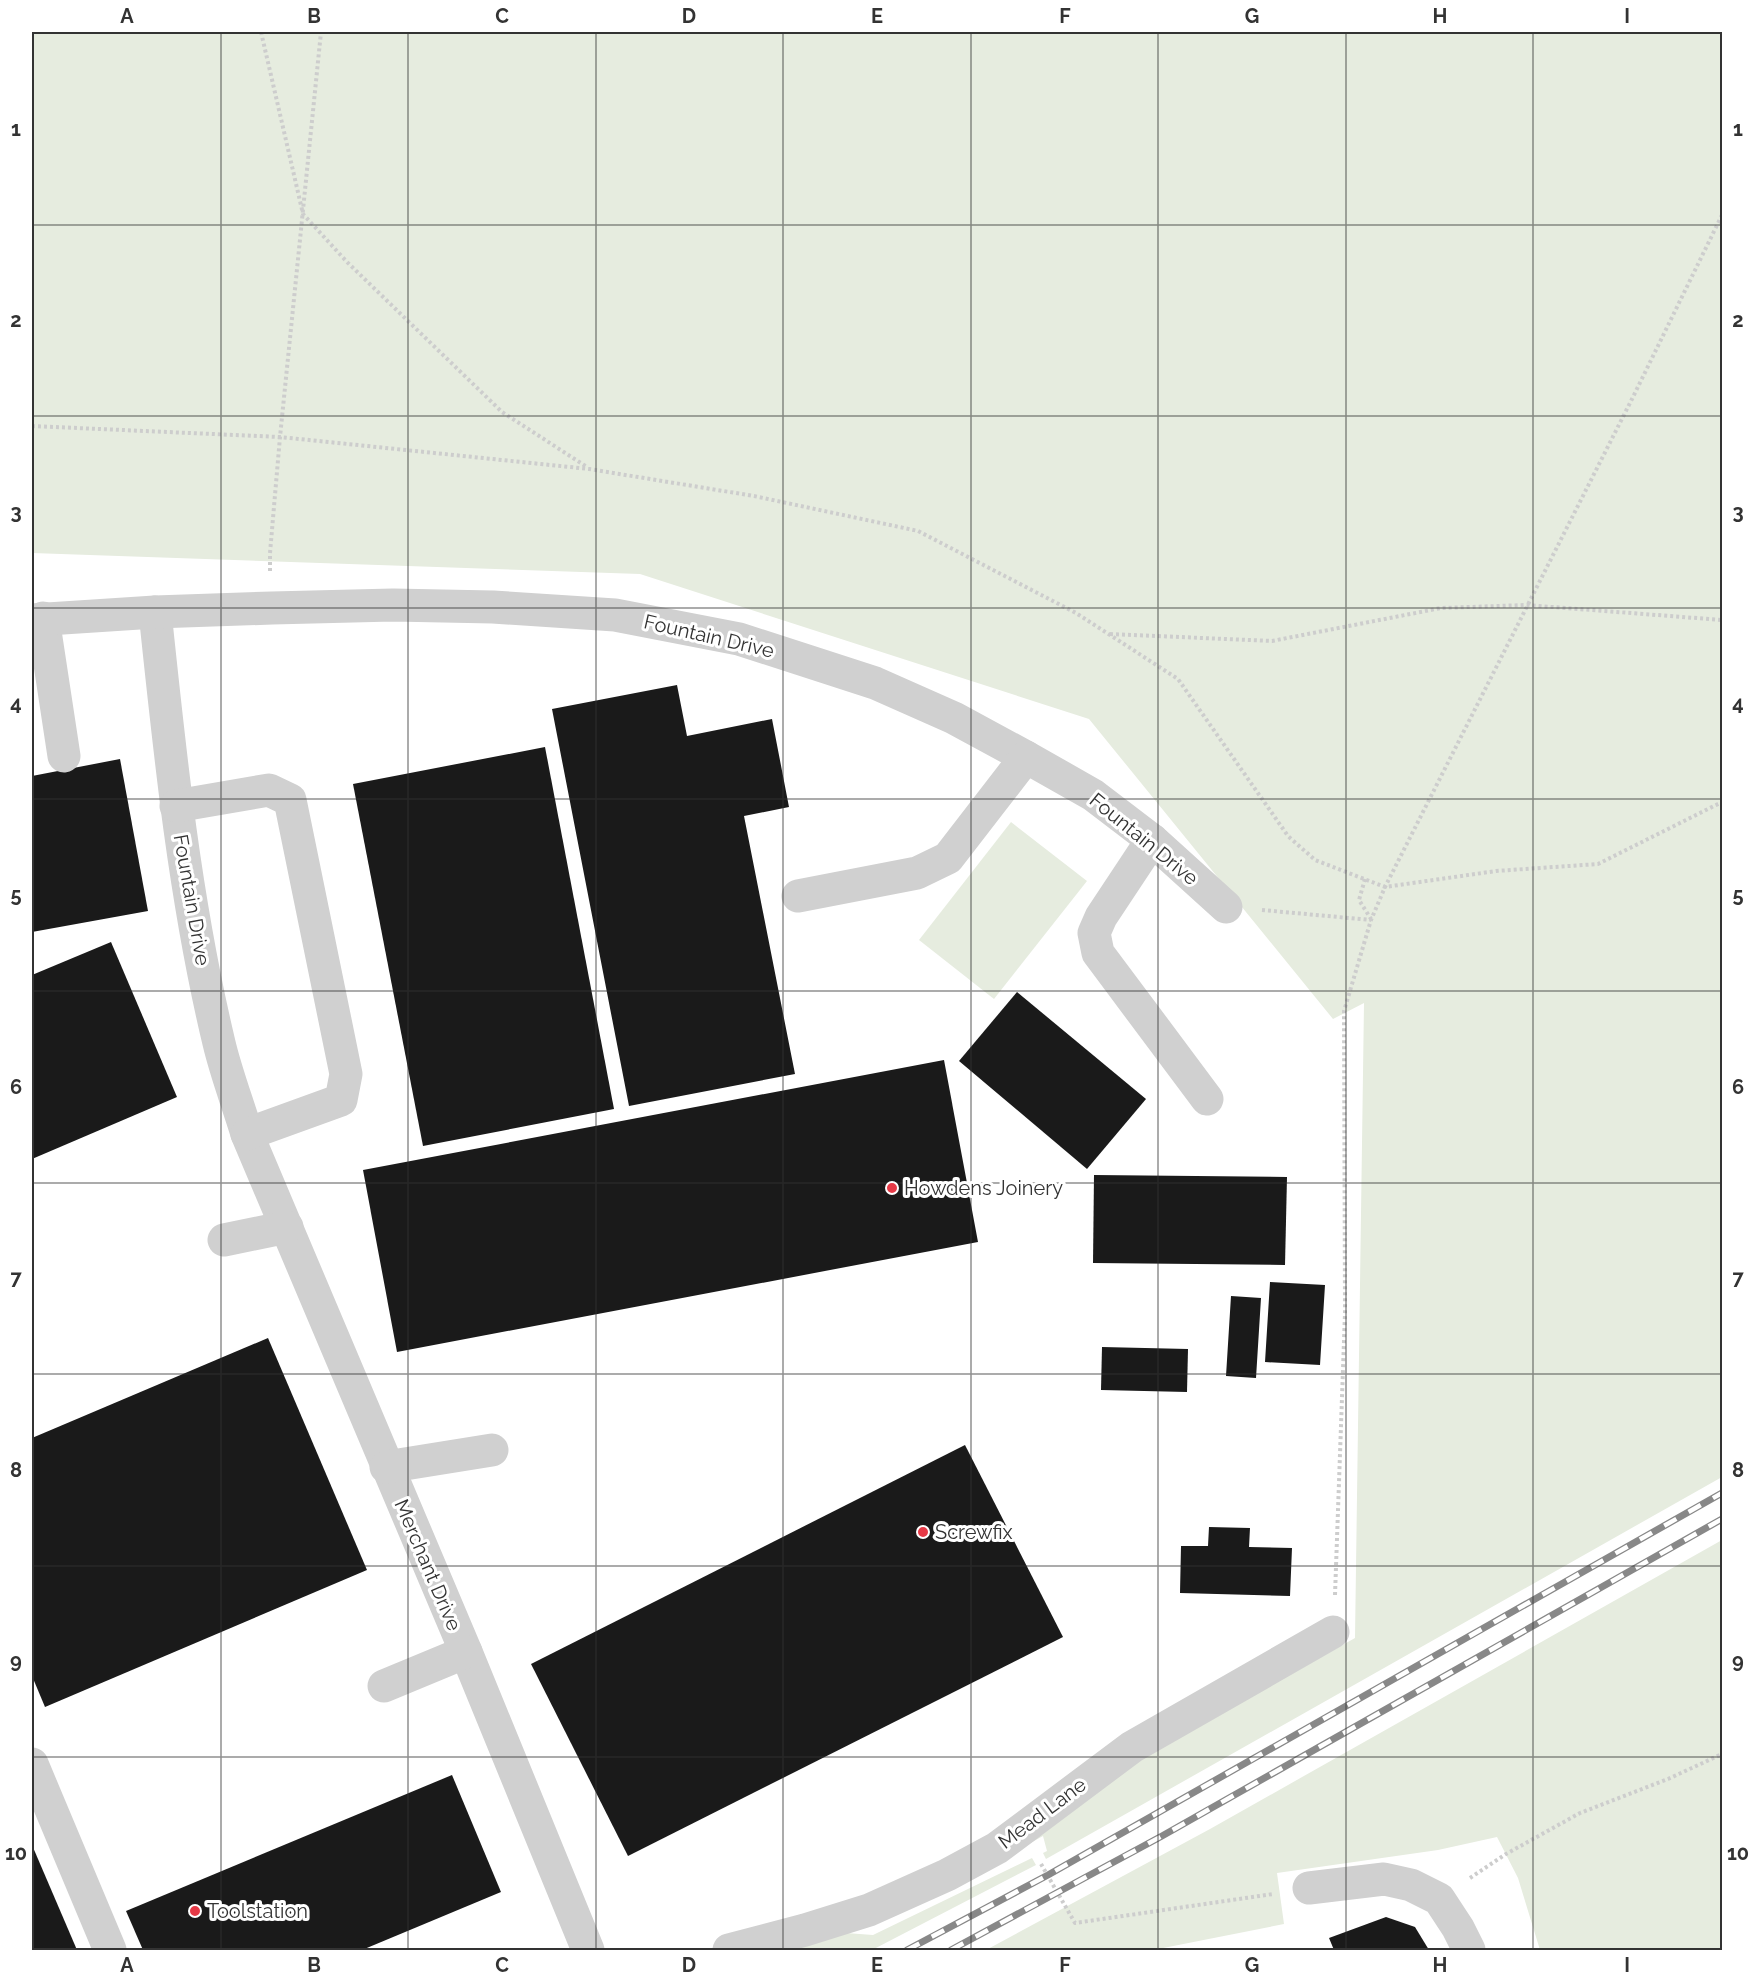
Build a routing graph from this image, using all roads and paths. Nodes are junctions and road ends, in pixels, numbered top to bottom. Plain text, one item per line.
1 (261, 32) edge
2 (321, 32) edge
3 (303, 214) junction
4 (1722, 215) edge
5 (32, 426) edge
6 (280, 438) junction
7 (589, 469) junction
8 (1527, 605) junction
9 (272, 608) junction
10 (155, 612) junction
11 (37, 619) edge
12 (1722, 620) edge
13 (1109, 634) junction
14 (64, 756) dead end
15 (1026, 757) junction
16 (1722, 802) edge
17 (177, 806) junction
18 (1152, 840) junction
19 (1365, 879) junction
20 (1385, 886) junction
21 (798, 896) dead end
22 (1226, 907) joint
23 (1371, 920) junction
24 (1207, 1099) dead end
25 (247, 1134) junction
26 (267, 1179) joint
27 (287, 1227) junction
28 (224, 1240) dead end
29 (492, 1450) dead end
30 (386, 1467) junction
31 (1333, 1632) joint
32 (466, 1652) junction
33 (384, 1686) dead end
34 (1722, 1755) edge
35 (32, 1764) edge
36 (997, 1848) junction
37 (1309, 1888) joint
38 (1439, 1899) junction
39 (110, 1950) edge
40 (588, 1950) edge
41 (729, 1950) edge
42 (1469, 1950) edge

1 - 3 path
2 - 3 path
3 - 6 path
3 - 7 path
4 - 8 path
5 - 6 path
6 - 7 path
6 - 9 path
7 - 13 path
8 - 12 path
8 - 13 path
8 - 20 path
9 - 10 street, Fountain Drive
9 - 15 street, Fountain Drive
10 - 11 street, Fountain Drive
10 - 17 street, Fountain Drive
11 - 14 street
13 - 19 path
15 - 18 street, Fountain Drive
15 - 21 street
16 - 20 path
17 - 25 street, Fountain Drive
17 - 25 street
18 - 22 street, Fountain Drive
18 - 24 street
19 - 20 path
19 - 23 path
20 - 23 path
22 - 23 path
23 - 31 path
25 - 26 street, Fountain Drive
26 - 27 street, Merchant Drive
27 - 28 street
27 - 30 street, Merchant Drive
29 - 30 street
30 - 32 street, Merchant Drive
31 - 36 street, Mead Lane
32 - 33 street
32 - 40 street, Merchant Drive
34 - 38 path
35 - 39 street
36 - 37 path
36 - 41 street, Mead Lane
37 - 38 street
38 - 42 street

